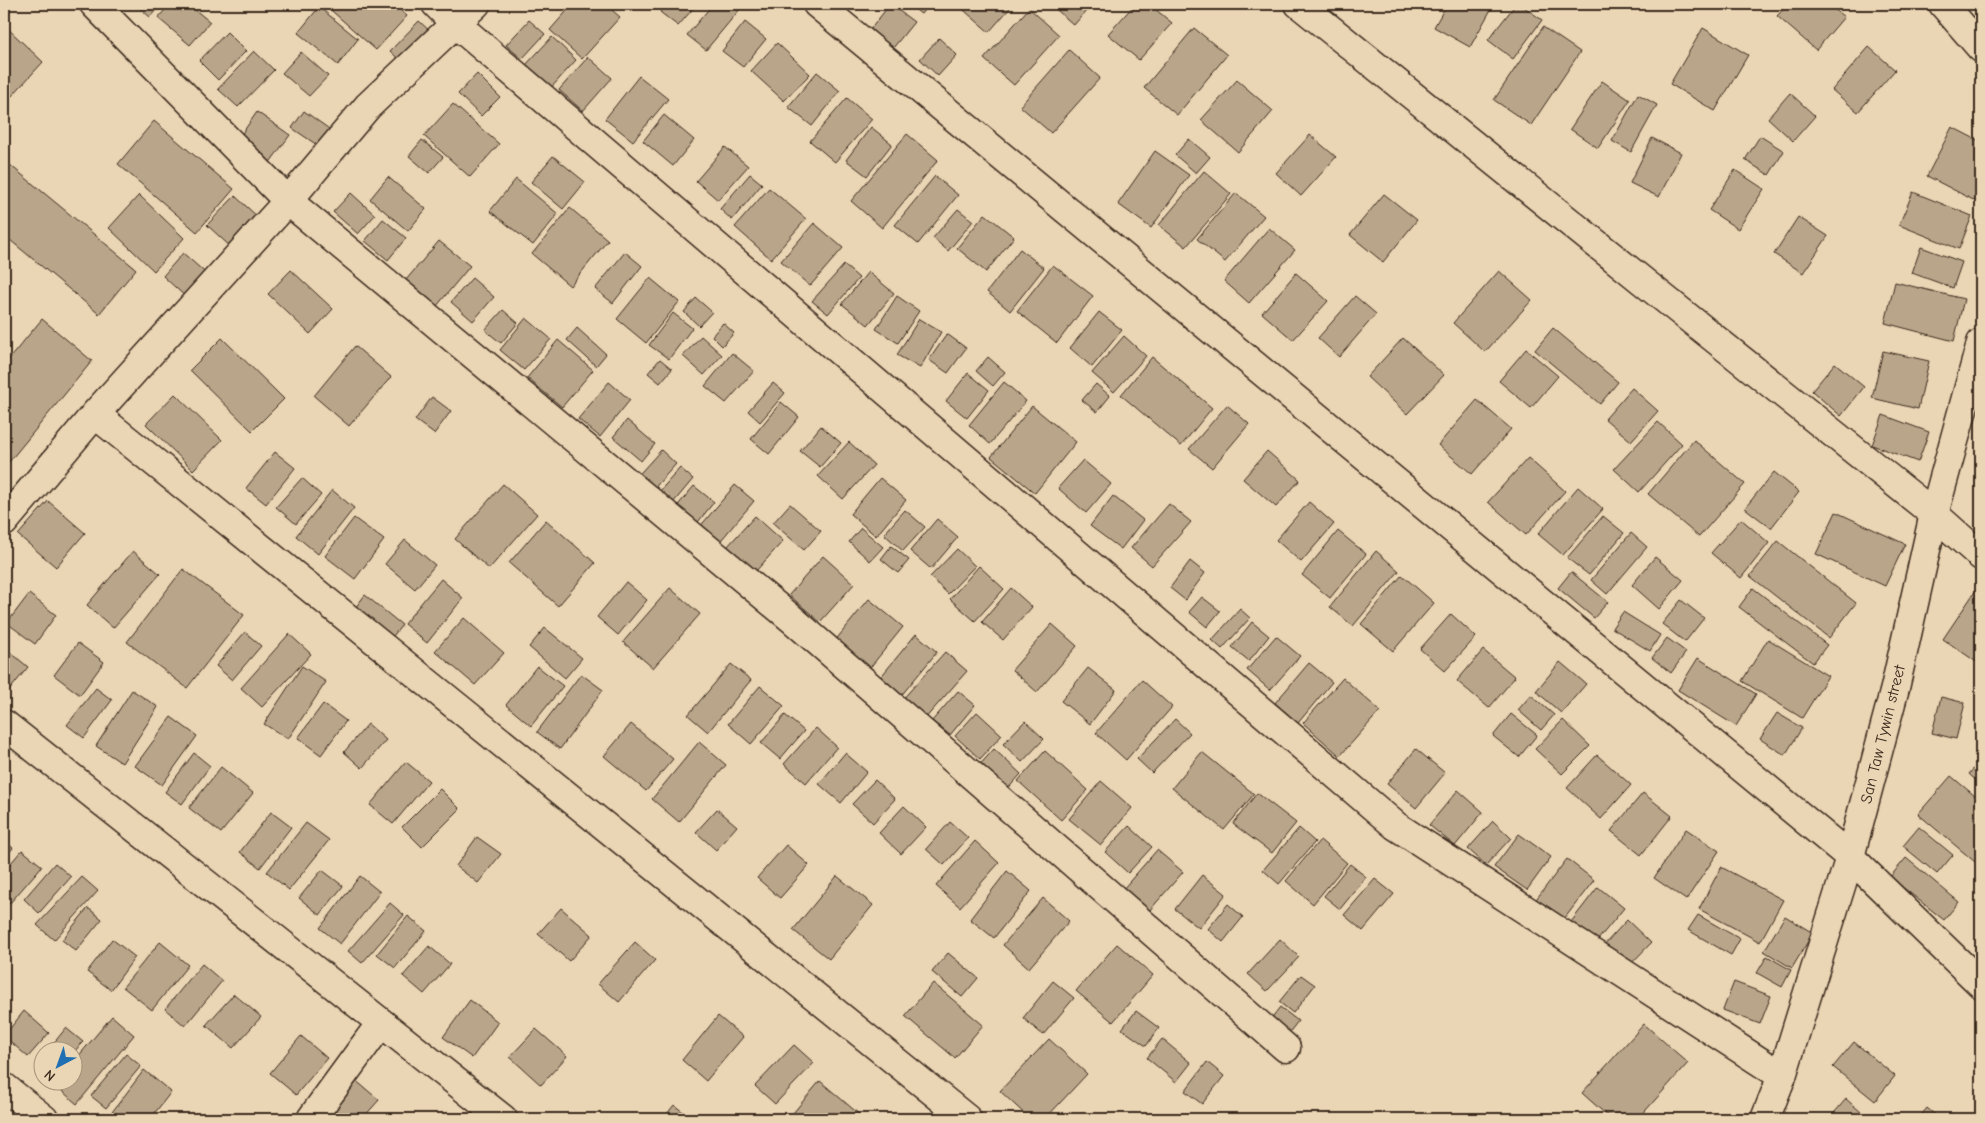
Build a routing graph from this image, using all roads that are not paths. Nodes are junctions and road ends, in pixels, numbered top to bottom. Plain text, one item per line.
1 (94, 4) edge
2 (436, 4) edge
3 (476, 4) edge
4 (817, 4) edge
5 (1299, 4) edge
6 (1943, 4) edge
7 (456, 23) junction
8 (1981, 48) edge
9 (288, 201) junction
10 (1981, 343) edge
11 (95, 414) junction
12 (1934, 514) junction
13 (4, 522) edge
14 (1981, 556) edge
15 (4, 724) edge
16 (1850, 857) junction
17 (1981, 984) edge
18 (381, 1023) junction
19 (1286, 1048) dead end
20 (1782, 1076) junction
21 (4, 1087) edge
22 (44, 1119) edge
23 (311, 1119) edge
24 (503, 1119) edge
25 (967, 1119) edge
26 (1765, 1119) edge

1 - 9 street
2 - 7 street
3 - 7 street
4 - 16 street
5 - 12 street
6 - 8 street
7 - 9 street
7 - 20 street
9 - 11 street
9 - 19 street
10 - 12 street, San Taw Tywin street
11 - 13 street
11 - 25 street
12 - 14 street
12 - 16 street, San Taw Tywin street
15 - 18 street
16 - 17 street
16 - 20 street, San Taw Tywin street
18 - 23 street
18 - 24 street
20 - 26 street, San Taw Tywin street
21 - 22 street

